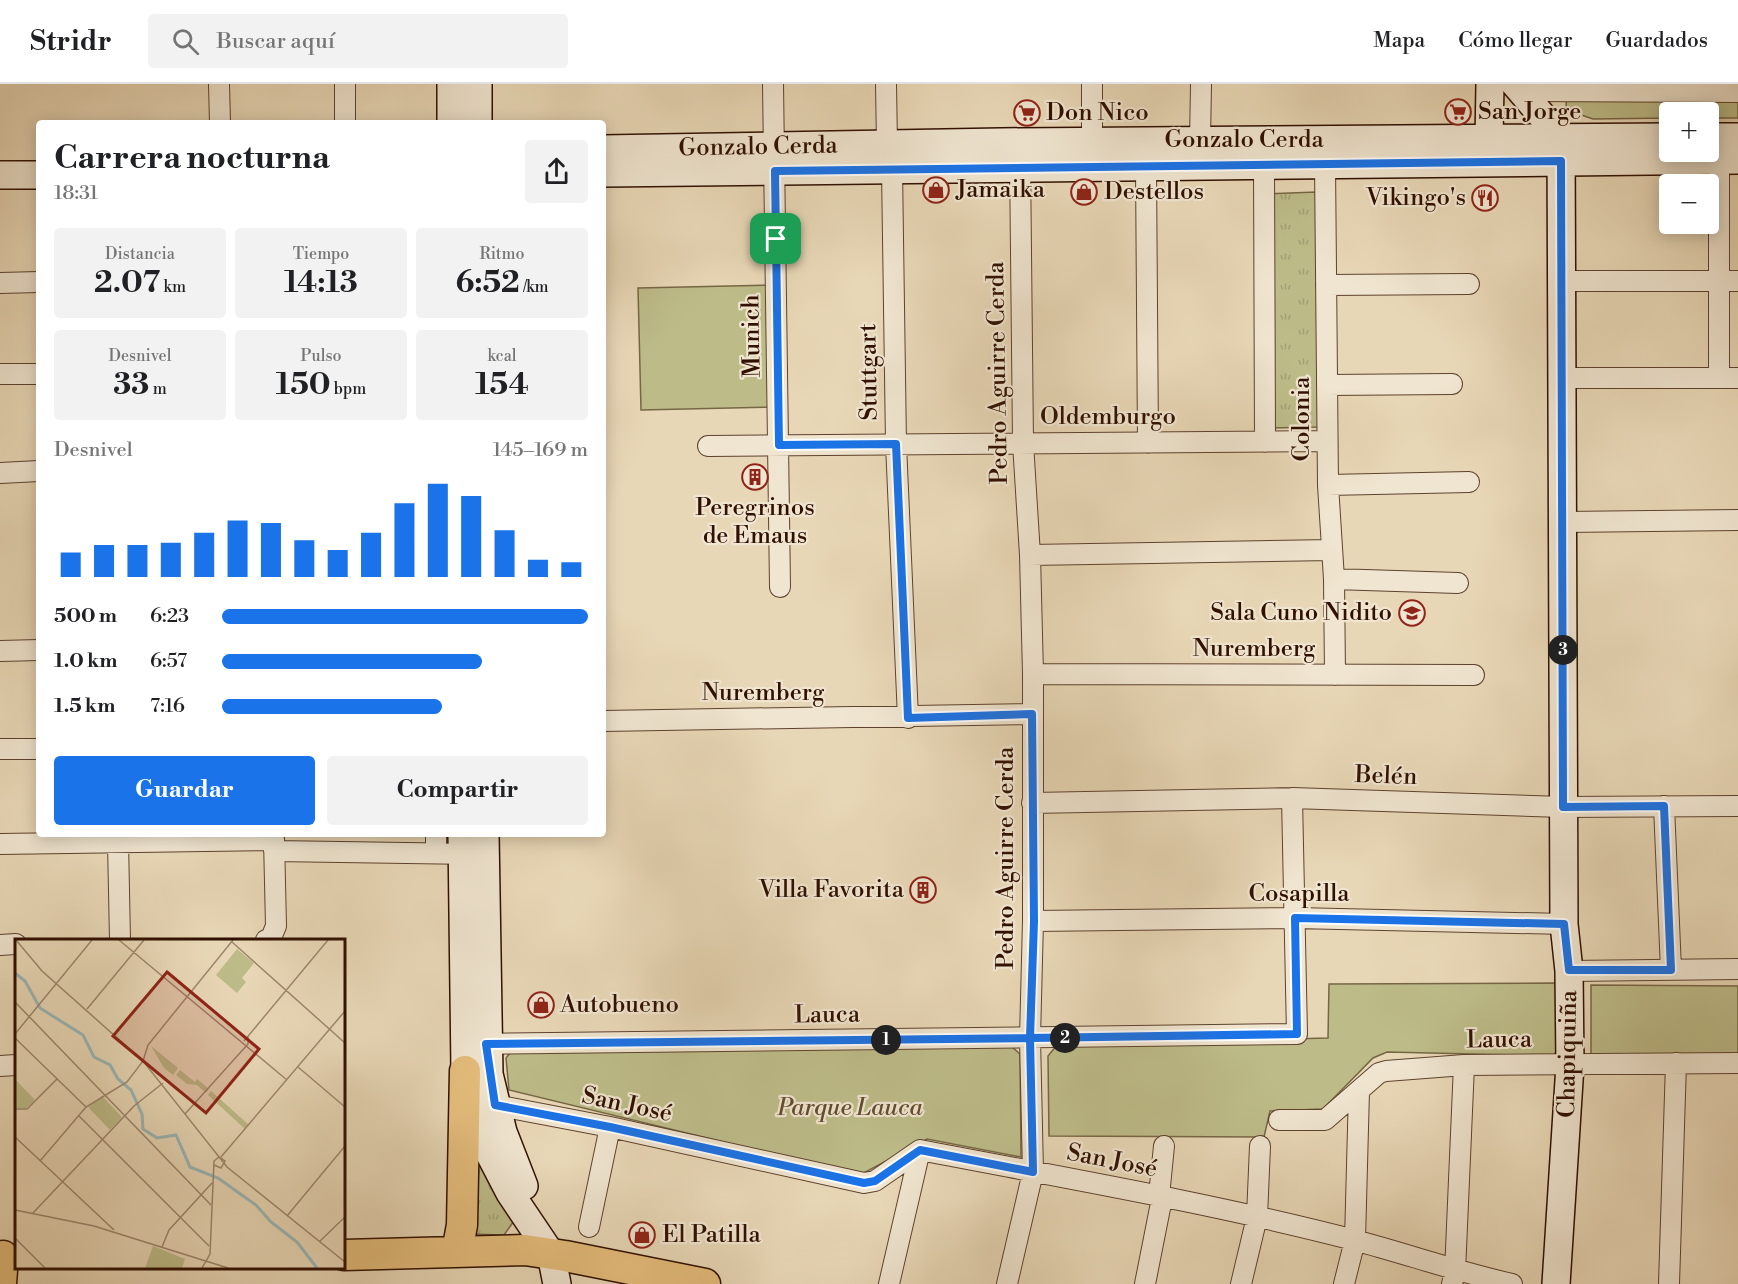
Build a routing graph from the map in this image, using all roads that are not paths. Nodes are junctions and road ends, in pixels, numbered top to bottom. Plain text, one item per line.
1 (219, 84) edge
2 (345, 84) edge
3 (451, 84) edge
4 (478, 84) edge
5 (773, 84) edge
6 (886, 84) edge
7 (1092, 84) edge
8 (1201, 84) edge
9 (1490, 84) edge
10 (1517, 87) edge
11 (1701, 88) edge
12 (1738, 92) edge
13 (220, 120) edge
14 (345, 120) edge
15 (452, 120) edge
16 (478, 120) edge
17 (1738, 137) edge
18 (1659, 138) edge
19 (1489, 139) junction
20 (1092, 141) junction
21 (1200, 141) junction
22 (1561, 149) junction
23 (606, 150) edge
24 (1722, 152) edge
25 (1020, 155) junction
26 (889, 157) junction
27 (775, 159) junction
28 (1325, 164) junction
29 (1264, 165) junction
30 (1146, 166) junction
31 (606, 173) edge
32 (0, 175) edge
33 (36, 175) edge
34 (1562, 281) junction
35 (1729, 281) edge
36 (36, 282) edge
37 (0, 283) edge
38 (1469, 284) dead end
39 (1326, 285) junction
40 (0, 374) edge
41 (36, 374) edge
42 (1563, 378) junction
43 (1729, 378) edge
44 (1452, 384) dead end
45 (1327, 385) junction
46 (1327, 441) junction
47 (1265, 442) junction
48 (1148, 443) junction
49 (896, 444) junction
50 (1023, 444) junction
51 (779, 445) junction
52 (708, 446) dead end
53 (36, 471) edge
54 (0, 473) edge
55 (1469, 482) dead end
56 (1328, 485) junction
57 (1738, 520) edge
58 (1564, 522) junction
59 (1331, 550) junction
60 (1030, 555) junction
61 (1334, 579) junction
62 (1458, 583) dead end
63 (780, 587) dead end
64 (36, 650) edge
65 (0, 651) edge
66 (1032, 674) junction
67 (1335, 675) junction
68 (1474, 675) dead end
69 (1032, 714) junction
70 (908, 718) junction
71 (606, 721) edge
72 (0, 749) edge
73 (36, 749) edge
74 (1292, 798) junction
75 (1032, 803) junction
76 (1664, 806) junction
77 (1738, 806) edge
78 (1563, 807) junction
79 (90, 838) edge
80 (118, 842) junction
81 (274, 842) edge
82 (0, 844) edge
83 (461, 844) edge
84 (1295, 918) junction
85 (1034, 921) junction
86 (1564, 924) junction
87 (120, 939) edge
88 (268, 939) edge
89 (1738, 969) edge
90 (1569, 970) junction
91 (1671, 970) junction
92 (1030, 1038) junction
93 (472, 1053) junction
94 (1676, 1063) junction
95 (1738, 1063) edge
96 (15, 1065) edge
97 (1464, 1065) junction
98 (1570, 1065) junction
99 (0, 1066) edge
100 (1359, 1092) junction
101 (495, 1105) junction
102 (1279, 1120) dead end
103 (610, 1127) junction
104 (1164, 1146) dead end
105 (1260, 1146) dead end
106 (920, 1150) junction
107 (1033, 1172) junction
108 (1160, 1197) junction
109 (1257, 1217) junction
110 (589, 1227) dead end
111 (1355, 1240) junction
112 (545, 1243) junction
113 (457, 1252) junction
114 (345, 1255) edge
115 (1454, 1278) edge
116 (557, 1284) edge
117 (705, 1284) edge
118 (889, 1284) edge
119 (1007, 1284) edge
120 (1144, 1284) edge
121 (1241, 1284) edge
122 (1344, 1284) edge
123 (1512, 1284) edge
124 (1556, 1284) edge
125 (1669, 1284) edge

1 - 13 street
2 - 14 street
3 - 15 street
4 - 16 street
5 - 27 street, Munich
6 - 26 street, Stuttgart
7 - 20 street
8 - 21 street
9 - 19 street
10 - 11 street
10 - 22 street
11 - 12 street
17 - 24 street, Gonzalo Cerda
18 - 22 street, Gonzalo Cerda
19 - 21 street, Gonzalo Cerda
19 - 22 street, Gonzalo Cerda
20 - 21 street, Gonzalo Cerda
20 - 25 street, Gonzalo Cerda
22 - 24 street, Gonzalo Cerda
22 - 28 street, Gonzalo Cerda
22 - 34 street, Chapiquiña
23 - 27 street, Gonzalo Cerda
24 - 35 street
25 - 26 street, Gonzalo Cerda
25 - 30 street, Gonzalo Cerda
25 - 50 street, Pedro Aguirre Cerda
26 - 27 street, Gonzalo Cerda
26 - 49 street, Stuttgart
27 - 31 street, Gonzalo Cerda
27 - 51 street, Munich
28 - 29 street, Gonzalo Cerda
28 - 39 street, Colonia
29 - 30 street, Gonzalo Cerda
29 - 47 street, Colonia
30 - 48 street
32 - 33 street
34 - 35 street
34 - 42 street, Chapiquiña
35 - 43 street
36 - 37 street
38 - 39 street
39 - 45 street, Colonia
40 - 41 street
42 - 43 street
42 - 58 street, Chapiquiña
44 - 45 street
45 - 46 street, Colonia
46 - 47 street, Oldemburgo
46 - 56 street, Colonia
47 - 48 street, Oldemburgo
48 - 50 street, Oldemburgo
49 - 50 street, Oldemburgo
49 - 51 street, Oldemburgo
49 - 70 street, Stuttgart
50 - 60 street, Pedro Aguirre Cerda
51 - 52 street, Oldemburgo
51 - 63 street, Munich
53 - 54 street
55 - 56 street
56 - 59 street, Colonia
57 - 58 street
58 - 78 street, Chapiquiña
59 - 60 street
59 - 61 street, Colonia
60 - 66 street, Pedro Aguirre Cerda
61 - 62 street
61 - 67 street, Colonia
64 - 65 street
66 - 67 street, Nuremberg
66 - 69 street, Pedro Aguirre Cerda
67 - 68 street, Nuremberg
69 - 70 street, Nuremberg
69 - 75 street, Pedro Aguirre Cerda
70 - 71 street, Nuremberg
72 - 73 street
74 - 75 street, Belén
74 - 78 street, Belén
74 - 84 street
75 - 85 street, Pedro Aguirre Cerda
76 - 77 street, Belén
76 - 78 street, Belén
76 - 91 street
78 - 86 street, Chapiquiña
79 - 80 street
79 - 82 street
80 - 81 street
80 - 87 street
81 - 83 street
81 - 88 street
83 - 93 street
84 - 85 street, Cosapilla
84 - 86 street, Cosapilla
84 - 92 street, Lauca
85 - 92 street, Pedro Aguirre Cerda
86 - 90 street, Chapiquiña
89 - 91 street
90 - 91 street
90 - 98 street, Chapiquiña
92 - 93 street, Lauca
92 - 107 street, Pedro Aguirre Cerda
93 - 101 street
93 - 112 street
93 - 113 main road
94 - 95 street, Lauca
94 - 98 street, Lauca
94 - 125 street
96 - 99 street
97 - 98 street, Lauca
97 - 100 street, Lauca
97 - 115 street
98 - 124 street, Chapiquiña
100 - 102 street, Lauca
100 - 111 street
101 - 103 street, San José
101 - 112 street
103 - 106 street, San José
103 - 110 street
104 - 108 street
105 - 109 street
106 - 107 street, San José
106 - 118 street
107 - 108 street, San José
107 - 119 street, Pedro Aguirre Cerda
108 - 109 street, San José
108 - 120 street
109 - 111 street, San José
109 - 121 street
111 - 115 street, San José
111 - 122 street
112 - 113 main road
112 - 116 street
112 - 117 main road
113 - 114 main road
115 - 123 street, San José

